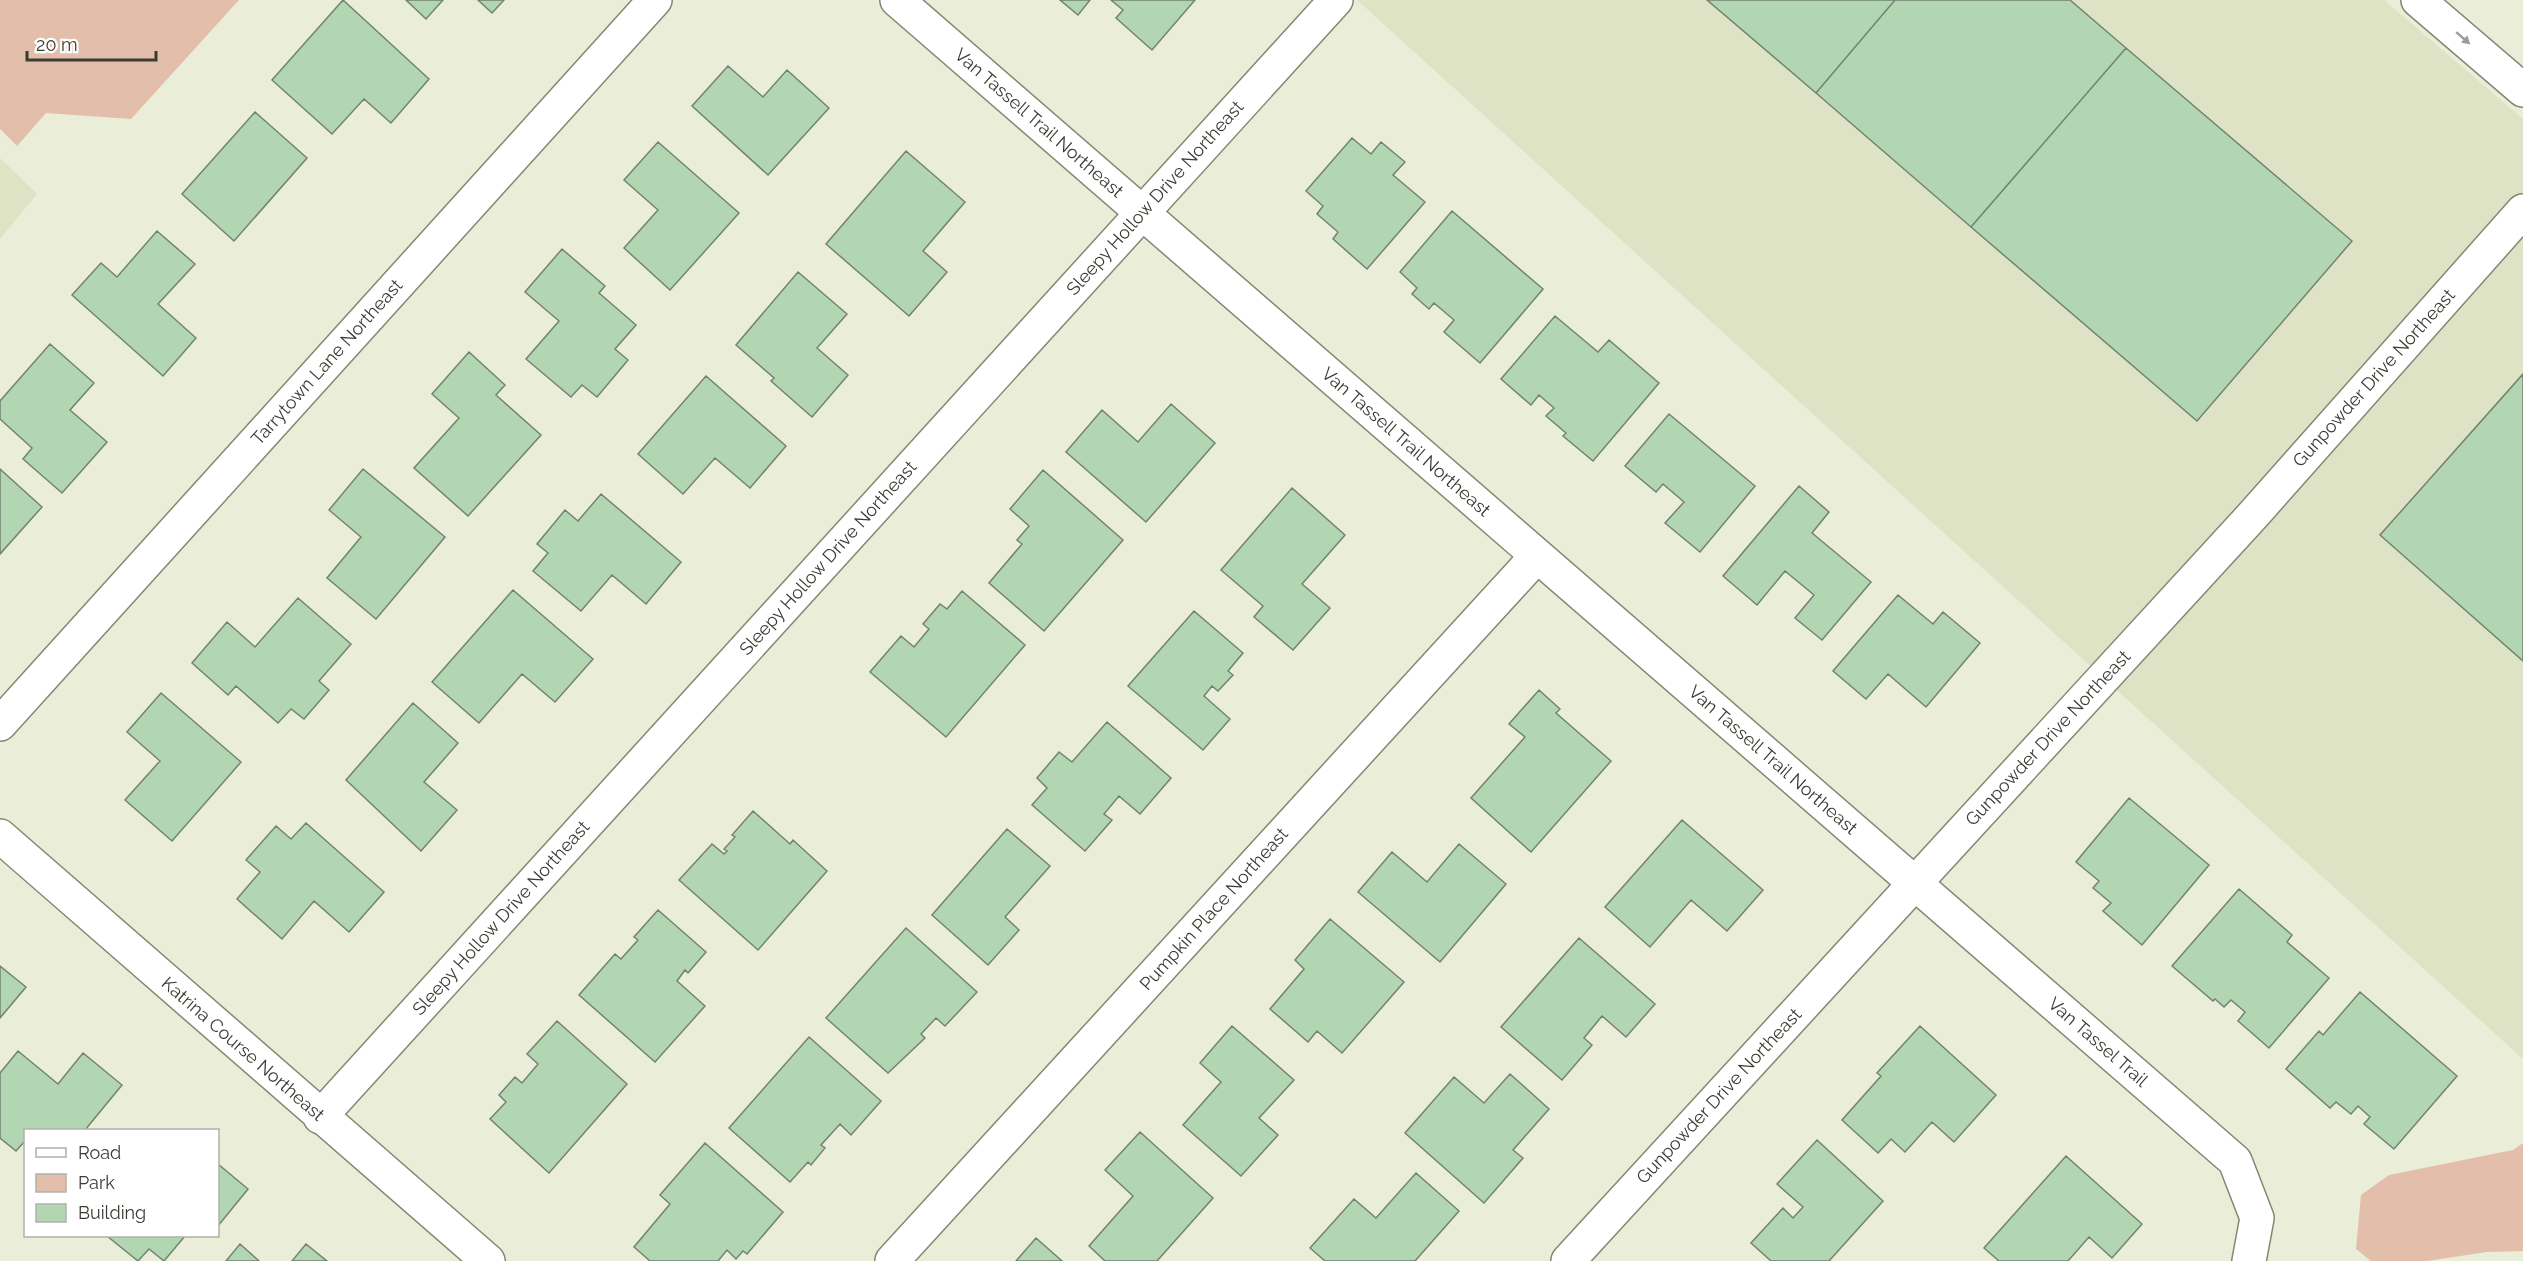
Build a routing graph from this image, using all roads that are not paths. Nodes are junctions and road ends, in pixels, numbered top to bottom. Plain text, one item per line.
1 (655, 0) edge
2 (897, 0) edge
3 (1336, 0) edge
4 (2418, 0) edge
5 (2523, 90) edge
6 (1142, 211) junction
7 (2523, 211) edge
8 (1536, 556) junction
9 (0, 724) edge
10 (0, 836) edge
11 (1916, 883) junction
12 (320, 1117) junction
13 (488, 1261) edge
14 (892, 1261) edge
15 (1568, 1261) edge
16 (2249, 1261) edge

1 - 9 street, Tarrytown Lane Northeast
2 - 6 street, Van Tassell Trail Northeast
3 - 6 street, Sleepy Hollow Drive Northeast
4 -> 5 street
6 - 8 street, Van Tassell Trail Northeast
6 - 12 street, Sleepy Hollow Drive Northeast
7 - 11 street, Gunpowder Drive Northeast
8 - 11 street, Van Tassell Trail Northeast
8 - 14 street, Pumpkin Place Northeast
10 - 12 street, Katrina Course Northeast
11 - 15 street, Gunpowder Drive Northeast
11 - 16 street, Van Tassel Trail
12 - 13 street, Katrina Course Northeast

